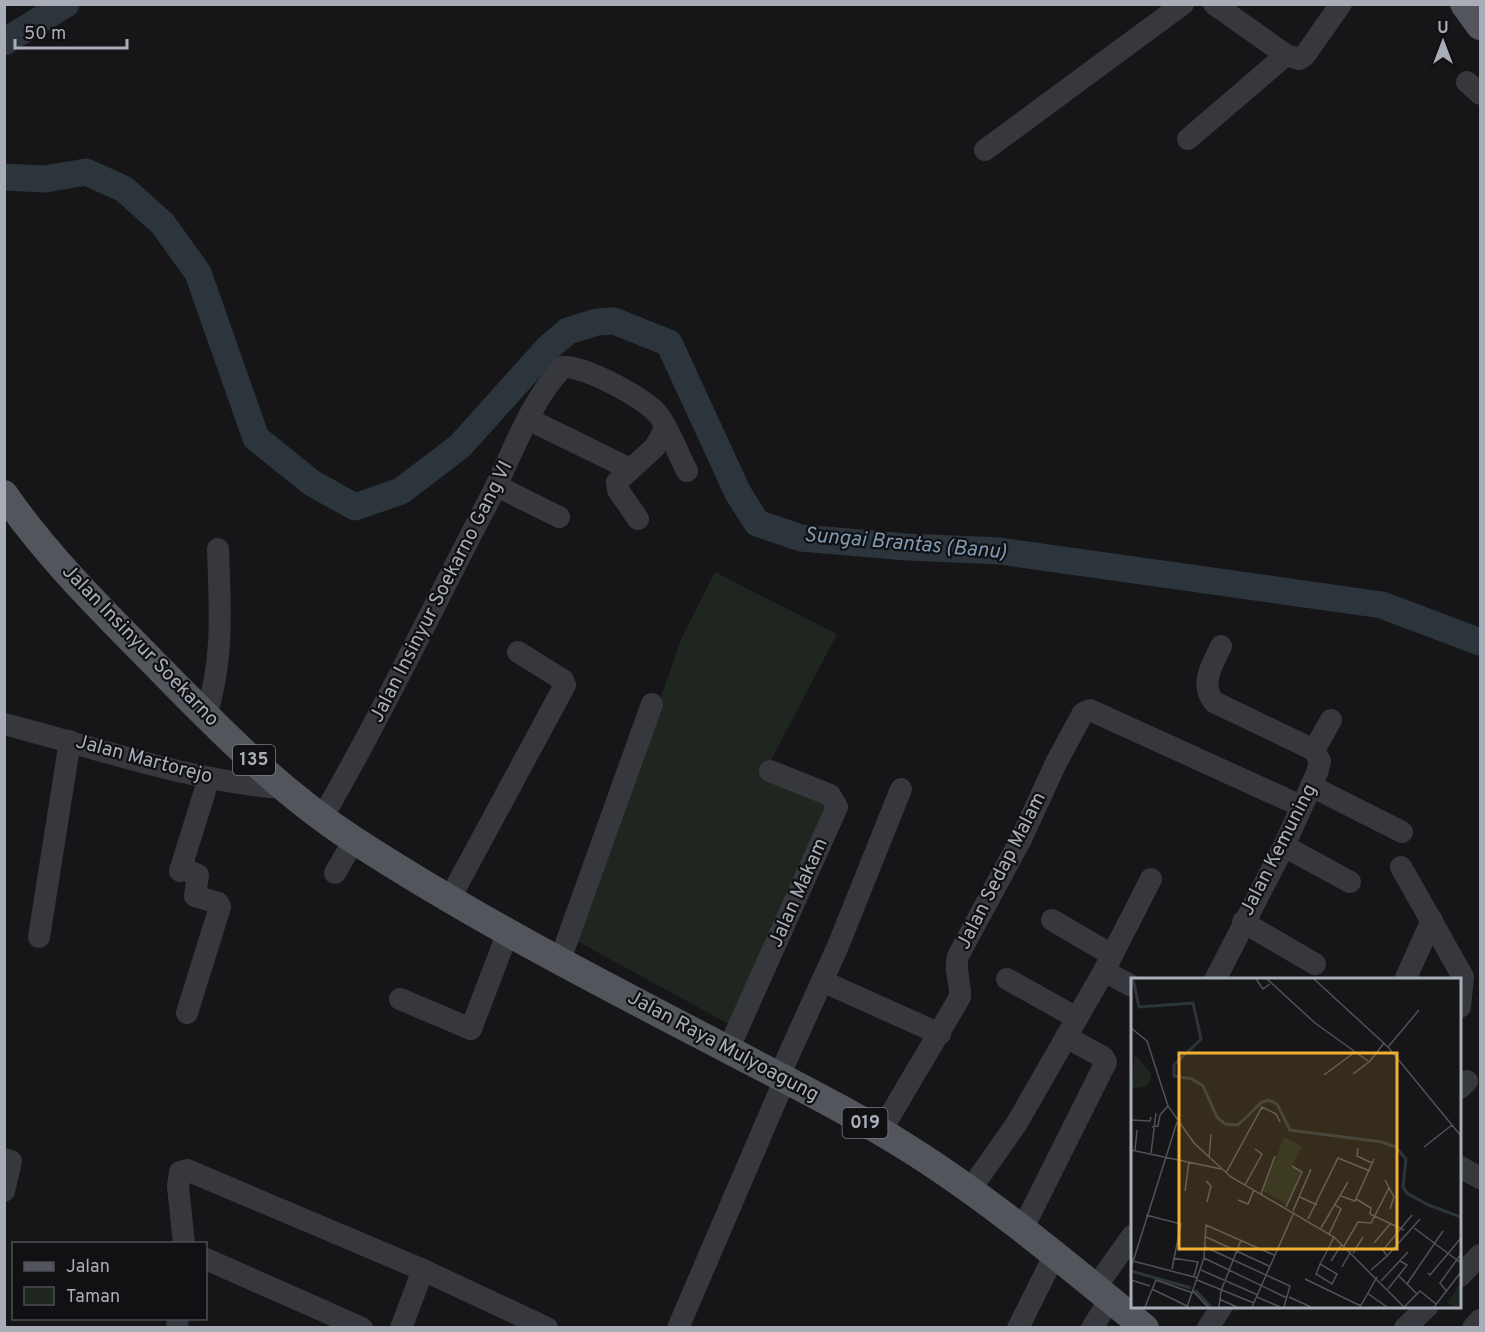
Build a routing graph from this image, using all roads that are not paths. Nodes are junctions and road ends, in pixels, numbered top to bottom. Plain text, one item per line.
1 (1183, 4) edge
2 (1214, 4) edge
3 (1341, 4) edge
4 (1464, 4) edge
5 (1480, 26) edge
6 (1286, 55) junction
7 (1188, 139) dead end
8 (985, 150) dead end
9 (528, 419) junction
10 (665, 429) junction
11 (630, 469) junction
12 (687, 471) dead end
13 (496, 486) junction
14 (4, 494) edge
15 (559, 517) dead end
16 (638, 519) dead end
17 (218, 549) dead end
18 (1221, 646) dead end
19 (518, 652) dead end
20 (652, 704) dead end
21 (206, 716) junction
22 (1331, 720) dead end
23 (4, 724) edge
24 (70, 741) junction
25 (1314, 750) junction
26 (770, 771) dead end
27 (209, 778) junction
28 (284, 788) junction
29 (901, 789) dead end
30 (1306, 796) junction
31 (322, 818) junction
32 (1402, 832) dead end
33 (354, 840) junction
34 (1284, 846) junction
35 (1401, 867) dead end
36 (335, 873) dead end
37 (1151, 879) dead end
38 (1350, 882) dead end
39 (450, 898) junction
40 (1052, 920) dead end
41 (1432, 920) junction
42 (1243, 922) junction
43 (508, 932) junction
44 (39, 937) dead end
45 (560, 960) junction
46 (1108, 963) junction
47 (1315, 964) dead end
48 (1216, 978) edge
49 (1406, 978) edge
50 (1007, 979) dead end
51 (822, 981) junction
52 (1131, 985) edge
53 (1461, 996) edge
54 (400, 999) dead end
55 (187, 1013) dead end
56 (1071, 1028) junction
57 (940, 1034) junction
58 (728, 1050) junction
59 (782, 1078) junction
60 (880, 1131) junction
61 (4, 1159) edge
62 (1461, 1168) edge
63 (1480, 1178) edge
64 (970, 1190) junction
65 (4, 1191) edge
66 (1022, 1230) junction
67 (184, 1242) edge
68 (1131, 1243) edge
69 (1055, 1254) junction
70 (1480, 1255) edge
71 (207, 1259) edge
72 (423, 1270) junction
73 (1461, 1275) edge
74 (1122, 1305) edge
75 (1221, 1308) edge
76 (1426, 1308) edge
77 (1480, 1320) edge
78 (362, 1328) edge
79 (401, 1328) edge
80 (547, 1328) edge
81 (678, 1328) edge
82 (1018, 1328) edge
83 (1092, 1328) edge
84 (1208, 1328) edge
85 (1405, 1328) edge
86 (1473, 1328) edge

1 - 8 street
2 - 6 street
3 - 6 street
4 - 5 main road
6 - 7 street
9 - 10 street, Jalan Insinyur Soekarno Gang VI
9 - 11 street
9 - 13 street, Jalan Insinyur Soekarno Gang VI
10 - 11 street
10 - 12 street
11 - 16 street
13 - 15 street
13 - 31 street, Jalan Insinyur Soekarno Gang VI
14 - 21 main road, Jalan Insinyur Soekarno / 135
17 - 21 street
18 - 25 street
19 - 39 street
20 - 45 street
21 - 28 main road, Jalan Insinyur Soekarno / 135
22 - 25 street
23 - 24 street, Jalan Martorejo
24 - 27 street, Jalan Martorejo
24 - 44 street
25 - 30 street, Jalan Kemuning
26 - 58 street, Jalan Makam
27 - 28 street, Jalan Martorejo
27 - 55 street
28 - 31 main road, Jalan Insinyur Soekarno / 135
29 - 51 street
30 - 32 street
30 - 34 street, Jalan Kemuning
30 - 57 street, Jalan Sedap Malam
31 - 33 main road, Jalan Insinyur Soekarno / 135
33 - 36 street
33 - 39 main road, Jalan Insinyur Soekarno / 135
34 - 38 street
34 - 42 street, Jalan Kemuning
35 - 41 street
37 - 46 street
39 - 43 main road, Jalan Insinyur Soekarno / 135
40 - 46 street
41 - 49 street
41 - 53 street
42 - 47 street
42 - 48 street, Jalan Kemuning
43 - 45 main road, Jalan Insinyur Soekarno / 135
43 - 54 street
45 - 58 main road, Jalan Raya Mulyoagung / 019
46 - 52 street
46 - 56 street
50 - 56 street
51 - 57 street
51 - 59 street
56 - 64 street
56 - 66 street
57 - 60 street, Jalan Sedap Malam
58 - 59 main road, Jalan Raya Mulyoagung / 019
59 - 60 main road, Jalan Raya Mulyoagung / 019
59 - 81 street
60 - 64 main road, Jalan Raya Mulyoagung / 019
61 - 65 street
62 - 63 street
64 - 66 main road, Jalan Raya Mulyoagung / 019
66 - 69 main road, Jalan Raya Mulyoagung / 019
67 - 72 street
68 - 74 street
69 - 74 main road, Jalan Raya Mulyoagung / 019
69 - 82 street
70 - 73 street
71 - 78 street
72 - 79 street
72 - 80 street
74 - 83 street
75 - 84 street
76 - 85 street
77 - 86 street

